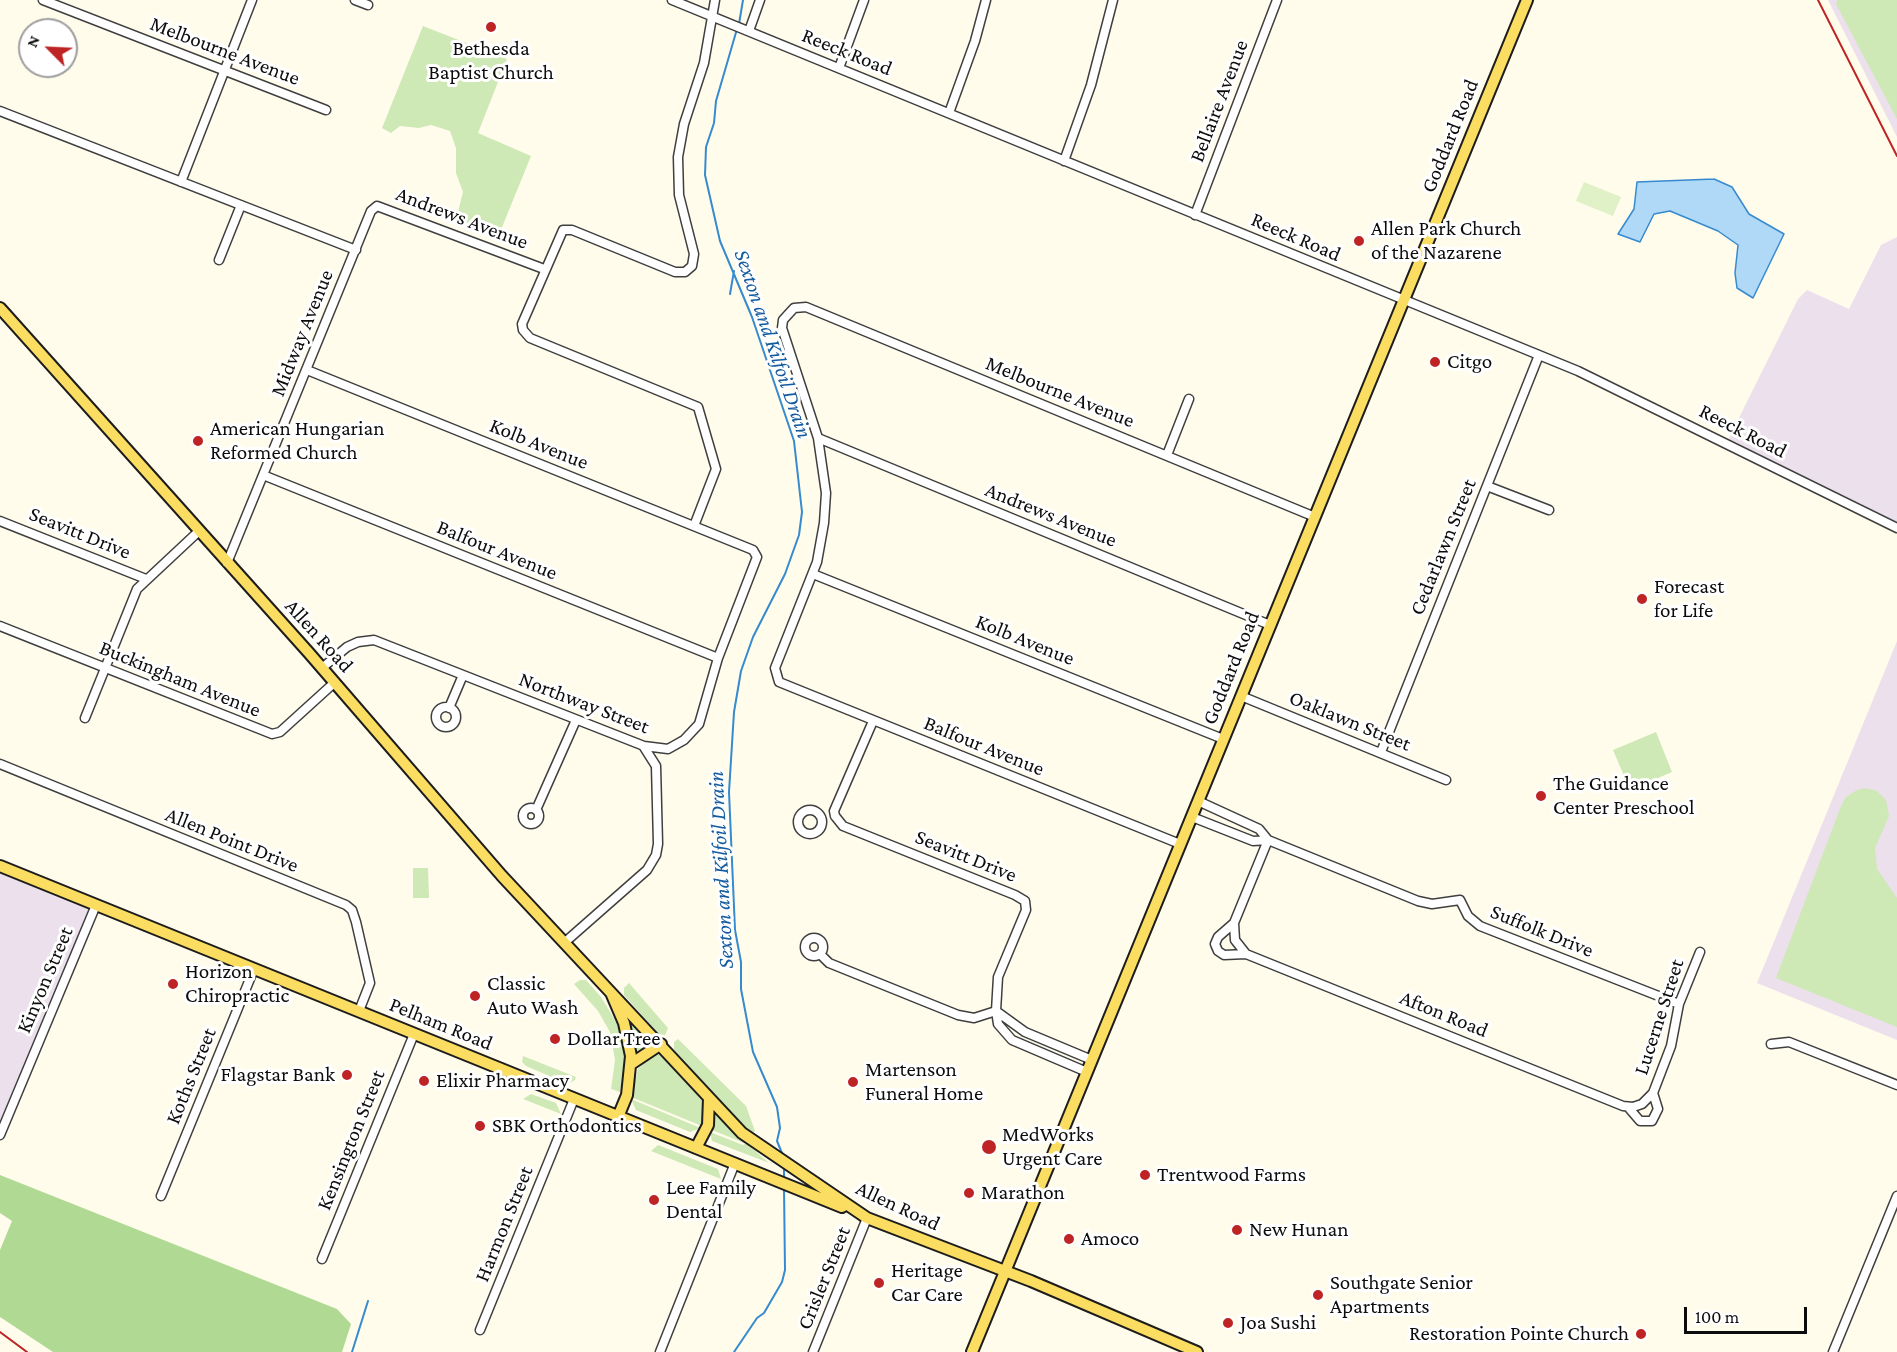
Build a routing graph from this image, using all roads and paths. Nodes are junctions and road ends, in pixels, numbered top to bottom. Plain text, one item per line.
1 (43, 0) edge
2 (252, 0) edge
3 (355, 0) edge
4 (672, 0) edge
5 (715, 0) edge
6 (760, 0) edge
7 (864, 0) edge
8 (986, 0) edge
9 (1113, 0) edge
10 (1277, 0) edge
11 (1527, 0) edge
12 (368, 5) dead end
13 (712, 16) junction
14 (747, 31) junction
15 (839, 68) junction
16 (223, 70) junction
17 (326, 110) dead end
18 (0, 111) edge
19 (949, 113) junction
20 (1064, 161) junction
21 (181, 182) junction
22 (241, 205) junction
23 (1195, 215) junction
24 (356, 250) junction
25 (219, 260) dead end
26 (544, 269) junction
27 (1403, 301) junction
28 (0, 308) edge
29 (1539, 355) junction
30 (307, 370) junction
31 (1189, 399) dead end
32 (818, 438) junction
33 (1167, 455) junction
34 (263, 475) junction
35 (1487, 486) junction
36 (1549, 510) dead end
37 (1315, 517) junction
38 (0, 520) edge
39 (694, 526) junction
40 (1897, 528) edge
41 (199, 531) junction
42 (756, 555) joint
43 (227, 563) junction
44 (813, 574) junction
45 (146, 579) junction
46 (1270, 625) junction
47 (0, 626) edge
48 (718, 658) junction
49 (104, 668) junction
50 (322, 668) junction
51 (464, 675) junction
52 (334, 683) junction
53 (1241, 696) junction
54 (449, 708) dead end
55 (85, 718) dead end
56 (576, 720) junction
57 (873, 721) junction
58 (1224, 739) junction
59 (644, 746) junction
60 (1381, 752) junction
61 (0, 764) edge
62 (1446, 780) dead end
63 (1198, 801) junction
64 (536, 810) dead end
65 (835, 816) junction
66 (1192, 817) junction
67 (822, 819) dead end
68 (1268, 840) junction
69 (1180, 844) junction
70 (0, 866) edge
71 (96, 905) junction
72 (1234, 923) junction
73 (564, 943) junction
74 (1700, 952) dead end
75 (820, 954) dead end
76 (1246, 954) junction
77 (255, 969) junction
78 (609, 989) junction
79 (1679, 1004) junction
80 (359, 1011) junction
81 (996, 1011) junction
82 (414, 1034) junction
83 (661, 1044) junction
84 (1771, 1044) dead end
85 (1092, 1060) junction
86 (631, 1065) junction
87 (1087, 1072) junction
88 (1897, 1085) edge
89 (1653, 1093) junction
90 (709, 1098) junction
91 (574, 1100) junction
92 (1628, 1107) junction
93 (618, 1117) junction
94 (1652, 1121) joint
95 (0, 1135) edge
96 (696, 1148) junction
97 (735, 1163) junction
98 (161, 1196) dead end
99 (1897, 1196) edge
100 (867, 1218) junction
101 (322, 1259) dead end
102 (1005, 1273) junction
103 (480, 1330) dead end
104 (660, 1352) edge
105 (813, 1352) edge
106 (972, 1352) edge
107 (1197, 1352) edge
108 (1833, 1352) edge

1 - 16 street, Melbourne Avenue
2 - 16 street
3 - 12 street
4 - 13 street, Reeck Road
5 - 13 street
6 - 14 street
7 - 15 street
8 - 19 street
9 - 20 street
10 - 23 street, Bellaire Avenue
11 - 27 main road, Goddard Road
13 - 14 street, Reeck Road
13 - 26 street
14 - 15 street, Reeck Road
15 - 19 street, Reeck Road
16 - 17 street, Melbourne Avenue
16 - 21 street
18 - 21 street
19 - 20 street, Reeck Road
20 - 23 street, Reeck Road
21 - 22 street
22 - 24 street
22 - 25 street
23 - 27 street, Reeck Road
24 - 26 street, Andrews Avenue
24 - 30 street, Midway Avenue
26 - 39 street, Andrews Avenue
27 - 29 street, Reeck Road
27 - 37 main road, Goddard Road
28 - 41 main road, Allen Road
29 - 35 street, Cedarlawn Street
29 - 40 street, Reeck Road
30 - 34 street, Midway Avenue
30 - 39 street, Kolb Avenue
31 - 33 street
32 - 33 street, Melbourne Avenue
32 - 44 street
32 - 46 street, Andrews Avenue
33 - 37 street, Melbourne Avenue
34 - 43 street, Midway Avenue
34 - 48 street, Balfour Avenue
35 - 36 street
35 - 60 street, Cedarlawn Street
37 - 46 main road, Goddard Road
38 - 45 street, Seavitt Drive
39 - 42 street, Kolb Avenue
41 - 43 main road, Allen Road
41 - 45 street
42 - 48 street, Northway Street
43 - 50 main road, Allen Road
44 - 57 street, Balfour Avenue
44 - 58 street, Kolb Avenue
45 - 49 street
46 - 53 main road, Goddard Road
47 - 49 street, Buckingham Avenue
48 - 59 street, Northway Street
49 - 52 street, Buckingham Avenue
49 - 55 street
50 - 51 street, Northway Street
50 - 52 main road, Allen Road
51 - 54 street
51 - 56 street, Northway Street
52 - 73 main road, Allen Road
53 - 58 main road, Goddard Road
53 - 60 street, Oaklawn Street
56 - 59 street, Northway Street
56 - 64 street
57 - 65 street
57 - 69 street, Balfour Avenue
58 - 63 main road, Goddard Road
59 - 73 street
60 - 62 street, Oaklawn Street
61 - 80 street, Allen Point Drive
63 - 66 main road, Goddard Road
63 - 68 street, Suffolk Drive
65 - 67 street
65 - 81 street, Seavitt Drive
66 - 68 street, Suffolk Drive
66 - 69 main road, Goddard Road
68 - 72 street
68 - 79 street, Suffolk Drive
69 - 85 main road, Goddard Road
70 - 71 main road, Pelham Road
71 - 77 main road, Pelham Road
71 - 95 street, Kinyon Street
72 - 76 street
72 - 76 street, Afton Road
73 - 78 main road, Allen Road
74 - 79 street, Lucerne Street
75 - 81 street
76 - 92 street, Afton Road
77 - 80 main road, Pelham Road
77 - 98 street, Koths Street
78 - 83 main road, Allen Road
78 - 86 main road, Allen Road
79 - 89 street, Lucerne Street
80 - 82 main road, Pelham Road
81 - 85 street
81 - 87 street
82 - 91 main road, Pelham Road
82 - 101 street, Kensington Street
83 - 86 main road
83 - 90 main road, Allen Road
84 - 88 street
85 - 87 main road, Goddard Road
86 - 93 main road, Allen Road
87 - 102 main road, Goddard Road
89 - 92 street, Lucerne Street
89 - 94 street, Lucerne Street
90 - 96 main road
90 - 100 main road, Allen Road
91 - 93 main road, Pelham Road
91 - 103 street, Harmon Street
92 - 94 street, Afton Road
93 - 96 main road, Pelham Road
96 - 97 main road, Pelham Road
97 - 100 main road, Pelham Road
97 - 104 street
99 - 108 street
100 - 102 main road, Allen Road
100 - 105 street, Crisler Street
102 - 106 main road, Goddard Road
102 - 107 main road, Allen Road

